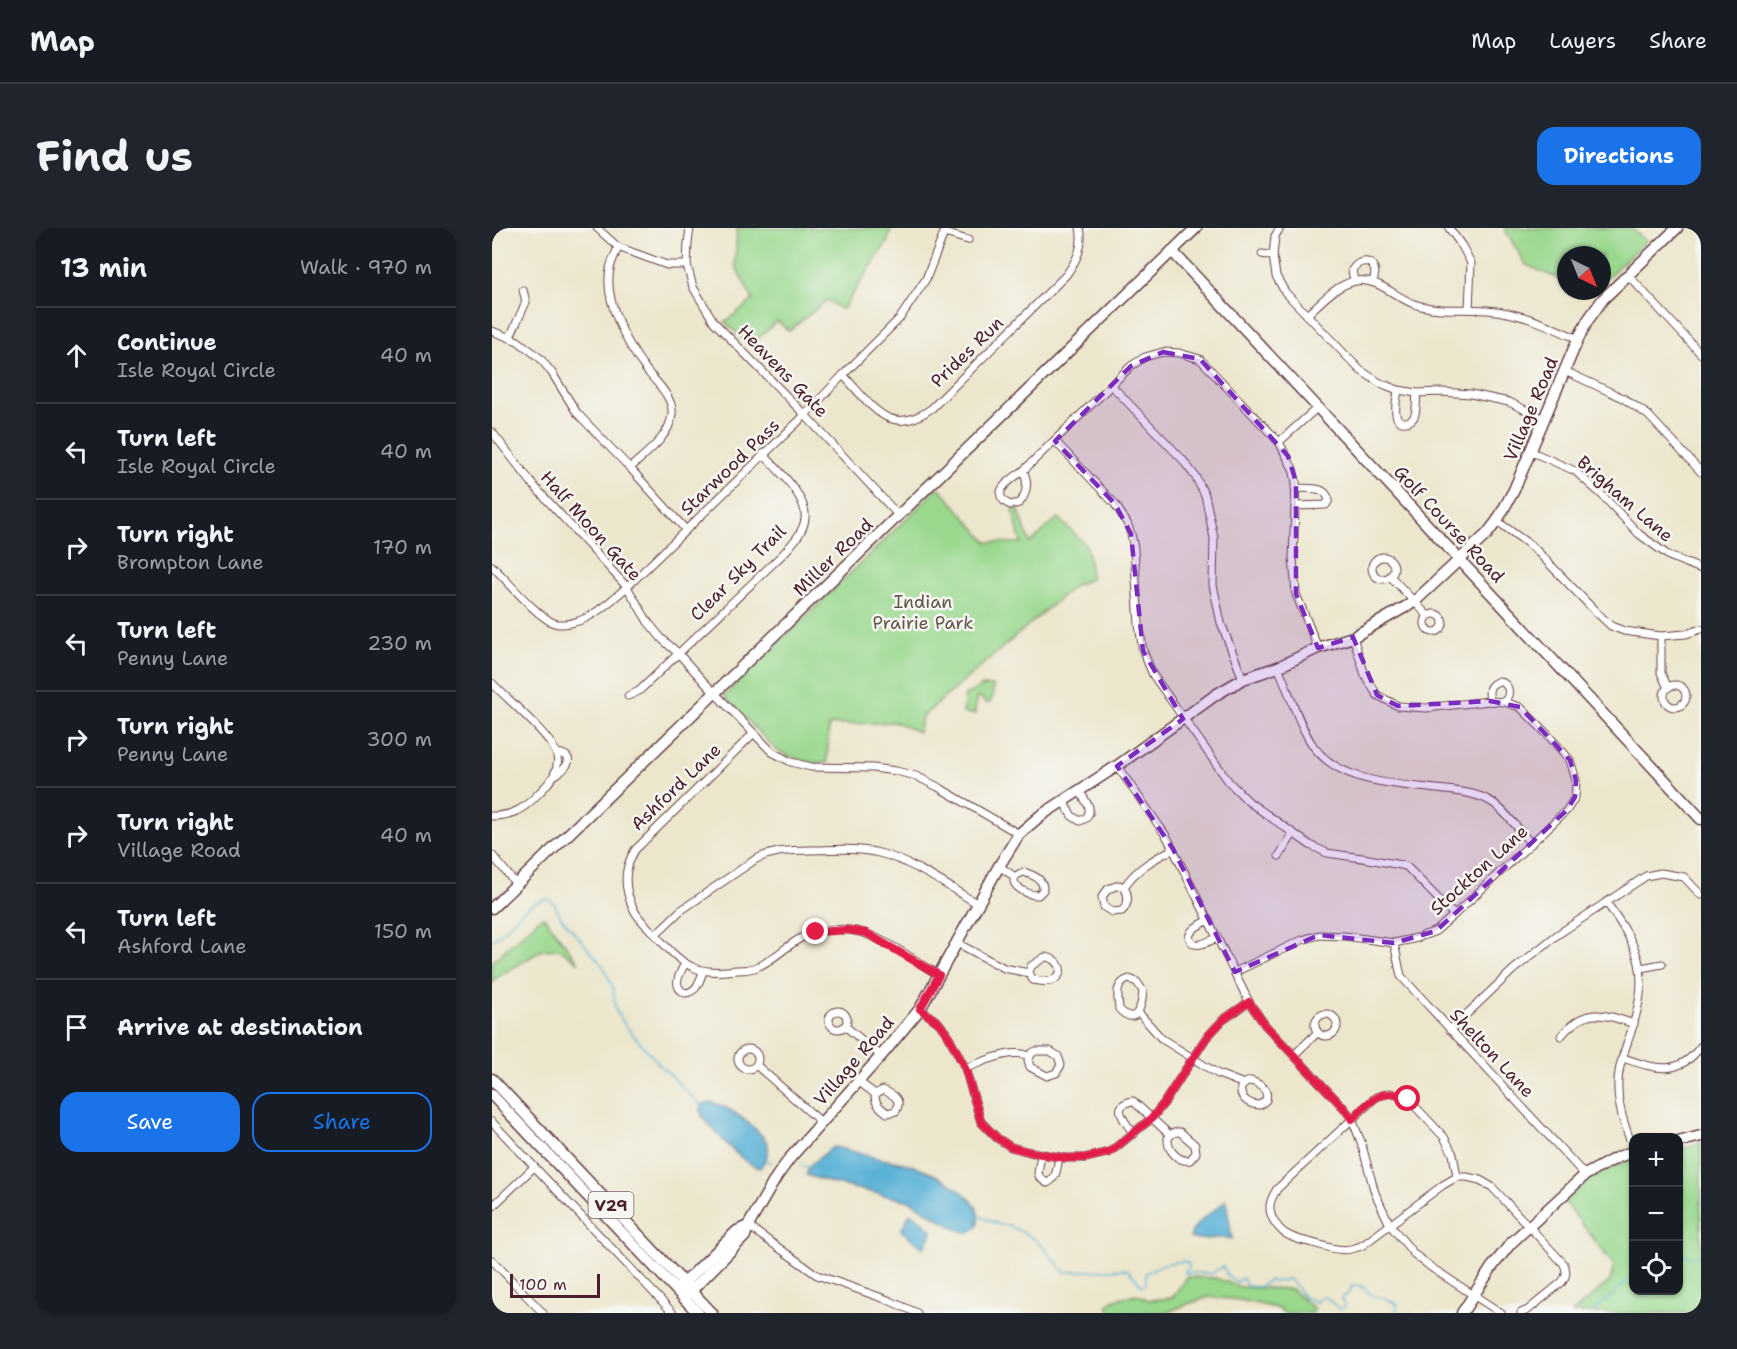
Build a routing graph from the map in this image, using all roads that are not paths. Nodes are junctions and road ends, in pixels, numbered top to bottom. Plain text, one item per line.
1 (597, 228) edge
2 (690, 228) edge
3 (1080, 228) edge
4 (1196, 228) edge
5 (1280, 228) edge
6 (1449, 228) edge
7 (1677, 228) edge
8 (944, 231) edge
9 (968, 240) dead end
10 (618, 247) junction
11 (1172, 251) junction
12 (1262, 254) dead end
13 (1273, 256) junction
14 (687, 265) junction
15 (1628, 275) junction
16 (1354, 281) junction
17 (1372, 282) junction
18 (523, 290) dead end
19 (1469, 309) junction
20 (1307, 315) junction
21 (492, 331) edge
22 (510, 337) junction
23 (1578, 339) junction
24 (1701, 354) edge
25 (1565, 371) junction
26 (843, 375) junction
27 (1112, 386) junction
28 (1398, 390) junction
29 (1417, 393) junction
30 (1318, 407) junction
31 (805, 415) junction
32 (1544, 419) junction
33 (492, 432) edge
34 (1055, 441) junction
35 (1279, 442) junction
36 (1530, 450) junction
37 (763, 454) junction
38 (630, 468) junction
39 (1023, 471) junction
40 (1701, 472) edge
41 (1295, 488) junction
42 (1295, 506) junction
43 (899, 516) junction
44 (1497, 521) junction
45 (686, 530) junction
46 (1460, 560) junction
47 (492, 566) edge
48 (1701, 569) edge
49 (1390, 576) dead end
50 (627, 587) junction
51 (1414, 602) junction
52 (1428, 616) dead end
53 (1701, 629) edge
54 (1661, 636) junction
55 (1353, 637) junction
56 (1318, 648) junction
57 (678, 653) junction
58 (1278, 667) junction
59 (1244, 679) junction
60 (492, 683) edge
61 (1668, 688) dead end
62 (715, 693) junction
63 (628, 696) dead end
64 (1490, 701) junction
65 (1504, 702) junction
66 (1183, 719) junction
67 (754, 733) junction
68 (1117, 766) junction
69 (1080, 790) junction
70 (1063, 801) junction
71 (492, 816) edge
72 (1701, 819) edge
73 (1019, 834) junction
74 (1293, 834) junction
75 (1531, 844) junction
76 (1173, 849) junction
77 (492, 855) edge
78 (1280, 856) dead end
79 (999, 866) junction
80 (1015, 877) dead end
81 (516, 884) junction
82 (1124, 887) dead end
83 (1701, 896) edge
84 (1606, 902) junction
85 (978, 904) junction
86 (492, 908) edge
87 (1454, 915) junction
88 (1209, 920) junction
89 (656, 934) junction
90 (1217, 938) junction
91 (957, 943) junction
92 (1394, 943) junction
93 (685, 963) junction
94 (1662, 964) dead end
95 (1641, 968) junction
96 (703, 972) junction
97 (1235, 972) junction
98 (1029, 974) junction
99 (939, 975) junction
100 (1249, 1002) junction
101 (920, 1009) junction
102 (1138, 1012) junction
103 (1634, 1024) junction
104 (846, 1026) dead end
105 (1450, 1030) junction
106 (1317, 1033) dead end
107 (1561, 1036) dead end
108 (1701, 1046) edge
109 (1295, 1054) junction
110 (881, 1056) junction
111 (1030, 1056) junction
112 (1193, 1058) junction
113 (1623, 1058) junction
114 (756, 1065) dead end
115 (965, 1068) junction
116 (492, 1078) edge
117 (858, 1081) junction
118 (1244, 1083) dead end
119 (875, 1094) dead end
120 (492, 1095) edge
121 (1152, 1118) junction
122 (1352, 1119) junction
123 (492, 1122) edge
124 (821, 1122) junction
125 (1134, 1134) junction
126 (1170, 1135) junction
127 (1629, 1136) edge
128 (1701, 1136) edge
129 (1683, 1141) edge
130 (1629, 1153) edge
131 (1041, 1154) junction
132 (1059, 1157) junction
133 (534, 1167) junction
134 (1585, 1175) junction
135 (1457, 1177) junction
136 (492, 1207) edge
137 (1390, 1225) junction
138 (748, 1226) junction
139 (1529, 1227) junction
140 (492, 1260) edge
141 (684, 1290) junction
142 (1474, 1296) junction
143 (543, 1313) edge
144 (673, 1313) edge
145 (698, 1313) edge
146 (712, 1313) edge
147 (917, 1313) edge
148 (1462, 1313) edge
149 (1501, 1313) edge
150 (1521, 1313) edge

1 - 10 street
2 - 14 street, Heavens Gate
3 - 26 street, Prides Run
4 - 11 street, Miller Road
5 - 13 street
6 - 19 street
7 - 15 street, Village Road
8 - 9 street
8 - 26 street, Starwood Pass
10 - 14 street
10 - 38 street
11 - 30 street, Golf Course Road
11 - 43 street, Miller Road
12 - 13 street
13 - 20 street
14 - 31 street, Heavens Gate
15 - 23 street, Village Road
15 - 24 street
16 - 17 street
16 - 17 street
16 - 20 street
17 - 19 street
18 - 22 street
19 - 23 street
20 - 28 street
21 - 22 street
22 - 38 street
23 - 25 street, Village Road
25 - 32 street, Village Road
25 - 40 street
26 - 31 street, Starwood Pass
27 - 34 street
27 - 35 street
27 - 59 street
28 - 29 street
28 - 29 street
29 - 32 street
30 - 35 street
30 - 46 street, Golf Course Road
31 - 37 street, Starwood Pass
31 - 43 street, Heavens Gate
32 - 36 street, Village Road
33 - 50 street, Half Moon Gate
34 - 39 street
34 - 66 street
35 - 41 street
36 - 44 street, Village Road
36 - 48 street, Brigham Lane
37 - 45 street, Starwood Pass
37 - 57 street, Clear Sky Trail
38 - 45 street
39 - 39 street
41 - 42 street
41 - 42 street
42 - 56 street
43 - 62 street, Miller Road
44 - 46 street, Village Road
44 - 54 street
45 - 50 street, Starwood Pass
46 - 51 street, Village Road
46 - 72 street, Golf Course Road
47 - 50 street, Starwood Pass
49 - 51 street
50 - 57 street, Half Moon Gate
51 - 52 street
51 - 55 street, Village Road
53 - 54 street
54 - 61 street
55 - 56 street, Village Road
55 - 64 street, Stockton Lane
56 - 58 street, Village Road
57 - 62 street, Half Moon Gate
57 - 63 street, Clear Sky Trail
58 - 59 street, Village Road
58 - 75 street
59 - 66 street, Village Road
60 - 71 street
62 - 67 street, Half Moon Gate
62 - 81 street, Miller Road
64 - 65 street, Stockton Lane
64 - 65 street
65 - 75 street, Stockton Lane
66 - 68 street, Village Road
66 - 74 street
67 - 73 street, Half Moon Gate
67 - 89 street, Ashford Lane
68 - 69 street, Village Road
68 - 76 street
69 - 70 street, Village Road
69 - 70 street
70 - 73 street, Village Road
73 - 79 street, Village Road
74 - 78 street
74 - 87 street
75 - 87 street, Stockton Lane
76 - 82 street
76 - 88 street
77 - 81 street
79 - 80 street
79 - 85 street, Village Road
81 - 86 street, Miller Road
83 - 84 street
84 - 95 street
84 - 105 street
85 - 89 street
85 - 91 street, Village Road
87 - 92 street, Stockton Lane
88 - 90 street
88 - 90 street
89 - 93 street, Ashford Lane
90 - 97 street
91 - 98 street
91 - 99 street, Village Road
92 - 97 street, Stockton Lane
92 - 105 street, Shelton Lane
93 - 96 street, Ashford Lane
93 - 96 street
94 - 95 street
95 - 103 street
96 - 99 street, Ashford Lane
97 - 100 street
98 - 98 street
99 - 101 street, Village Road
100 - 109 street
100 - 112 street
101 - 110 street, Village Road
101 - 115 street
102 - 102 street
102 - 112 street
103 - 107 street
103 - 113 street
104 - 110 street
105 - 134 street, Shelton Lane
106 - 109 street
108 - 113 street
109 - 122 street
110 - 117 street, Village Road
111 - 111 street
111 - 115 street
112 - 118 street
112 - 121 street
113 - 127 street
114 - 124 street
115 - 131 street
116 - 141 street, V29
117 - 119 street
117 - 124 street, Village Road
120 - 141 street, V29
121 - 125 street
121 - 125 street
121 - 126 street
122 - 135 street
122 - 137 street
122 - 137 street
123 - 133 street
124 - 138 street, Village Road
125 - 132 street
126 - 126 street
128 - 129 street
130 - 134 street
131 - 132 street
131 - 132 street
133 - 136 street
133 - 144 street
134 - 139 street
135 - 137 street
135 - 139 street
137 - 142 street
138 - 141 street, Village Road
138 - 147 street
139 - 142 street
139 - 150 street
140 - 143 street
141 - 145 street, V29
141 - 146 street, V29
142 - 148 street
142 - 149 street

